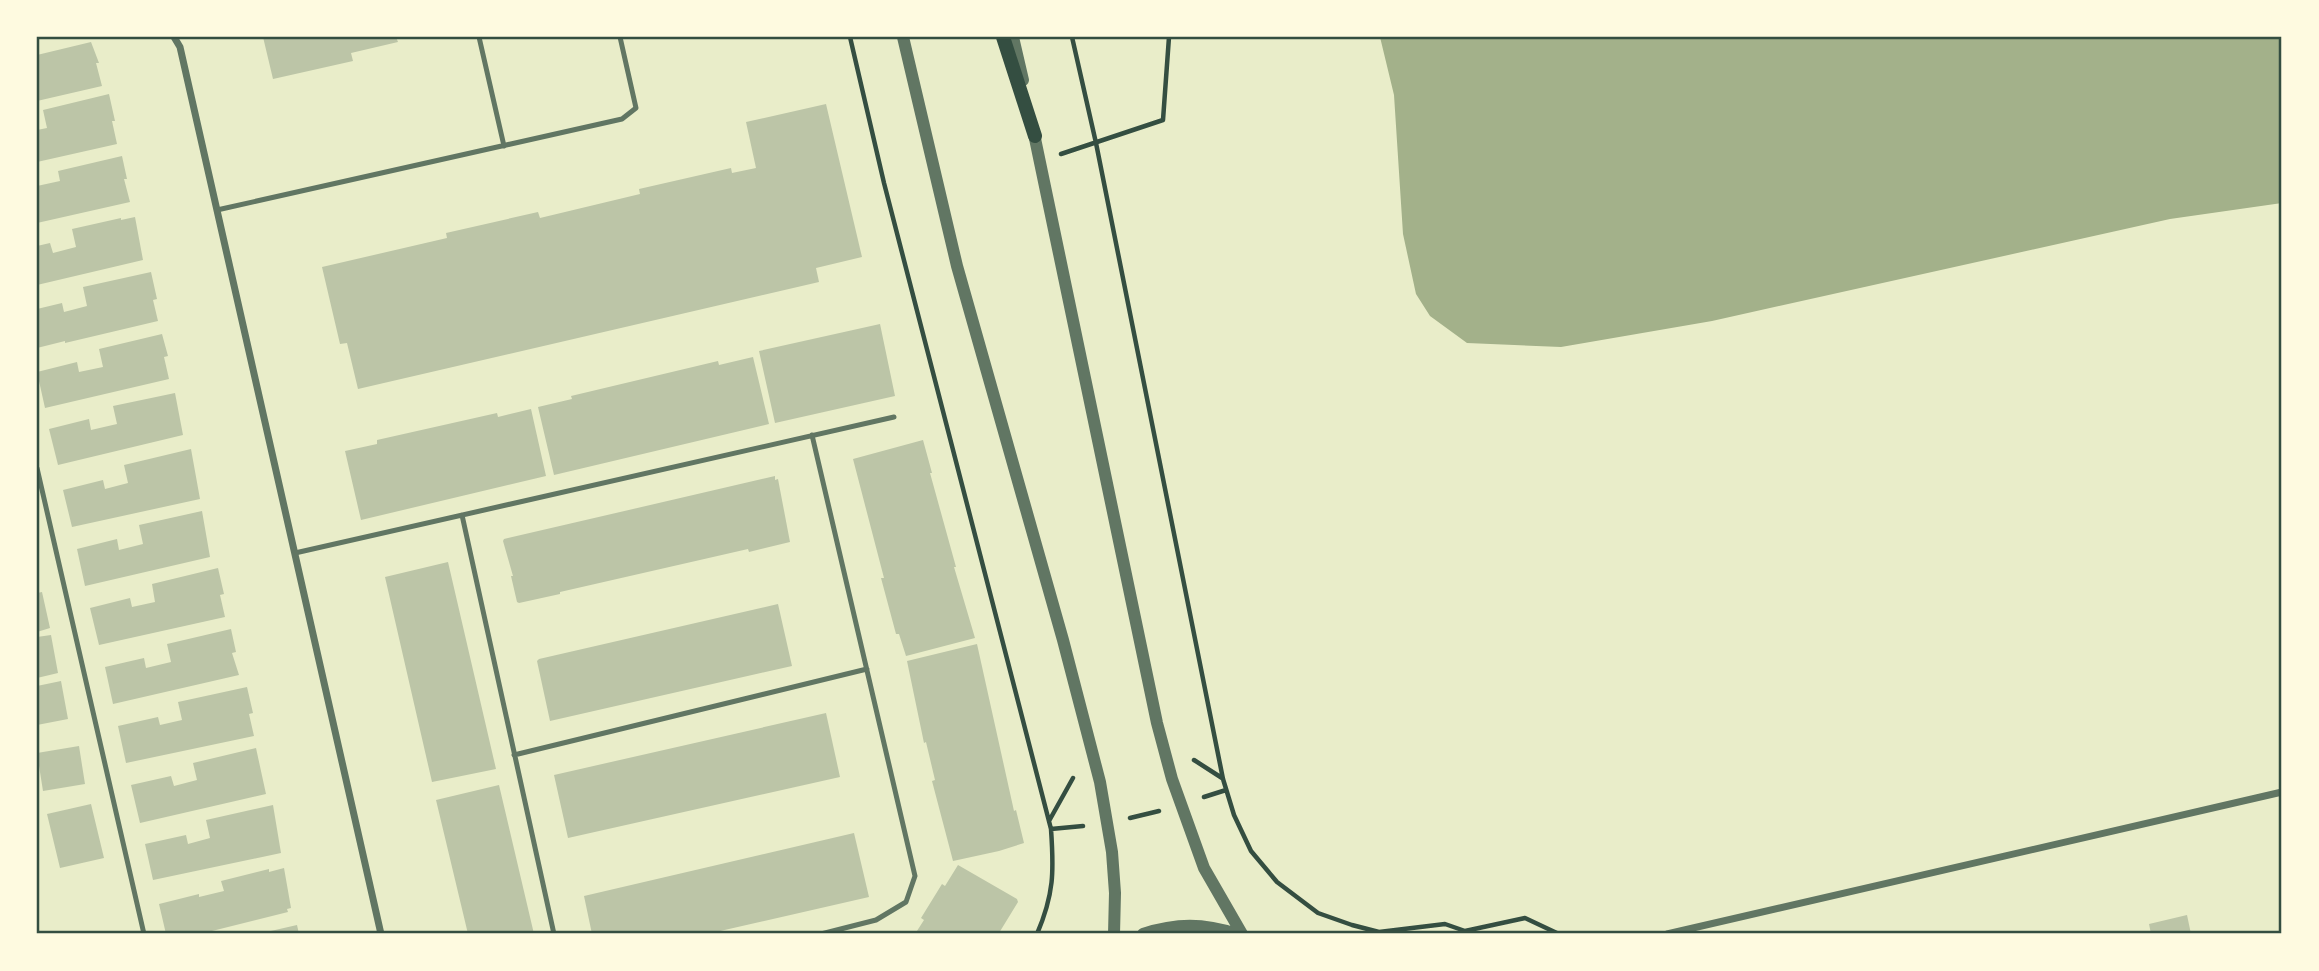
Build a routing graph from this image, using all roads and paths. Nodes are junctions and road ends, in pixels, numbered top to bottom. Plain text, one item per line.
1 (174, 37) edge
2 (479, 37) edge
3 (620, 37) edge
4 (850, 37) edge
5 (903, 37) edge
6 (1003, 37) edge
7 (1013, 37) edge
8 (1072, 37) edge
9 (1168, 37) edge
10 (1035, 136) junction
11 (1096, 143) junction
12 (504, 146) junction
13 (1040, 161) junction
14 (217, 210) junction
15 (894, 417) dead end
16 (813, 435) junction
17 (37, 468) edge
18 (462, 515) junction
19 (295, 553) junction
20 (867, 669) junction
21 (1090, 747) junction
22 (514, 755) junction
23 (1226, 790) junction
24 (2282, 792) edge
25 (1180, 805) junction
26 (1049, 821) junction
27 (1107, 823) junction
28 (1051, 829) junction
29 (1390, 933) edge
30 (144, 934) edge
31 (381, 934) edge
32 (554, 934) edge
33 (821, 934) edge
34 (1037, 934) edge
35 (1114, 934) edge
36 (1143, 934) edge
37 (1236, 934) edge
38 (1242, 934) edge
39 (1559, 934) edge
40 (1667, 934) edge

1 - 14 street
2 - 12 lane
3 - 12 lane
4 - 26 path
5 - 21 street
6 - 10 main road
7 - 10 street
8 - 11 path
9 - 11 path
10 - 13 street
11 - 13 path
11 - 23 path
12 - 14 lane
13 - 25 street
14 - 19 street
15 - 16 lane
16 - 18 lane
16 - 20 lane
17 - 30 lane
18 - 19 lane
18 - 22 lane
19 - 31 street
20 - 22 lane
20 - 33 lane
21 - 26 path
21 - 27 street
22 - 32 lane
23 - 25 path
23 - 29 path
24 - 40 street
25 - 27 path
25 - 38 street
26 - 28 path
27 - 28 path
27 - 35 street
28 - 34 path
29 - 39 path
36 - 37 street

